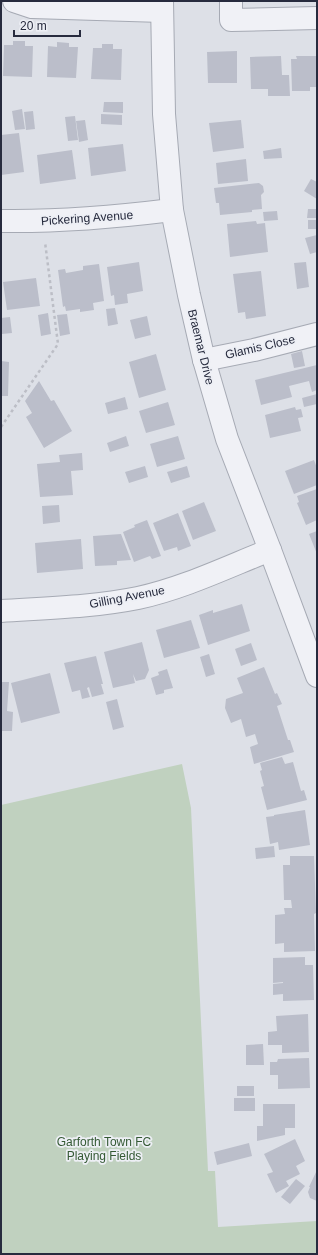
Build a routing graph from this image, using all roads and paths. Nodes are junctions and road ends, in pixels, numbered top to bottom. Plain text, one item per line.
1 (14, 1) edge
2 (231, 1) edge
3 (162, 6) edge
4 (317, 18) edge
5 (172, 210) junction
6 (1, 221) edge
7 (42, 222) junction
8 (317, 334) edge
9 (204, 360) junction
10 (1, 427) edge
11 (270, 550) junction
12 (1, 611) edge
13 (317, 676) edge

1 - 3 street
2 - 4 street
3 - 5 street, Braemar Drive
5 - 7 street, Pickering Avenue
5 - 9 street, Braemar Drive
6 - 7 street, Pickering Avenue
7 - 10 path
8 - 9 street, Glamis Close
9 - 11 street, Braemar Drive
11 - 12 street, Gilling Avenue
11 - 13 street, Braemar Drive

